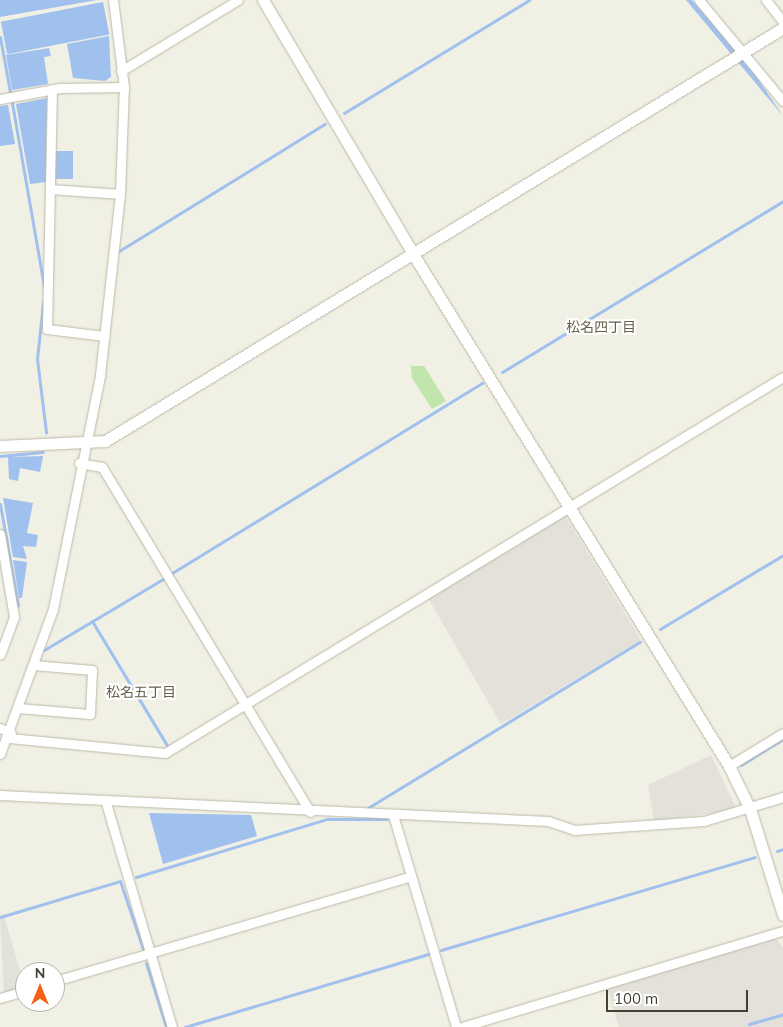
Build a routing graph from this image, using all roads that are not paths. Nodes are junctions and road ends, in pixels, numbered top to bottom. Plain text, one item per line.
1 (113, 0) edge
2 (238, 0) edge
3 (263, 0) edge
4 (700, 0) edge
5 (766, 0) edge
6 (783, 22) edge
7 (783, 28) edge
8 (740, 56) junction
9 (121, 71) junction
10 (124, 86) junction
11 (52, 89) junction
12 (0, 99) edge
13 (783, 101) edge
14 (51, 189) junction
15 (120, 194) junction
16 (413, 254) junction
17 (105, 336) junction
18 (783, 377) edge
19 (83, 443) junction
20 (0, 446) edge
21 (79, 463) junction
22 (571, 507) junction
23 (0, 534) edge
24 (0, 655) edge
25 (33, 665) junction
26 (245, 705) junction
27 (18, 708) junction
28 (0, 728) edge
29 (783, 733) edge
30 (10, 735) junction
31 (0, 754) edge
32 (730, 766) junction
33 (0, 795) edge
34 (783, 797) edge
35 (106, 803) junction
36 (750, 809) junction
37 (310, 812) junction
38 (393, 815) junction
39 (411, 876) junction
40 (783, 915) edge
41 (783, 931) edge
42 (150, 953) junction
43 (65, 979) edge
44 (15, 994) edge
45 (0, 998) edge
46 (172, 1027) edge
47 (456, 1027) edge
48 (462, 1027) edge

1 - 9 street
2 - 9 street
3 - 16 street
4 - 8 street
5 - 6 street
7 - 8 street
8 - 13 street
8 - 16 street
9 - 10 street
10 - 11 street
10 - 15 street
11 - 12 street
11 - 14 street
14 - 15 street
14 - 17 street
15 - 17 street
16 - 19 street
16 - 22 street
17 - 19 street
18 - 22 street
19 - 20 street
19 - 21 street
21 - 25 street
21 - 26 street
22 - 26 street
22 - 32 street
23 - 24 street
25 - 27 street
25 - 27 street
26 - 30 street
26 - 37 street
27 - 30 street
28 - 30 street
29 - 32 street
30 - 31 street
32 - 36 street
33 - 35 street
34 - 36 street
35 - 37 street
35 - 42 street
36 - 38 street
36 - 40 street
37 - 38 street
38 - 39 street
39 - 42 street
39 - 47 street
41 - 48 street
42 - 43 street
42 - 46 street
44 - 45 street

